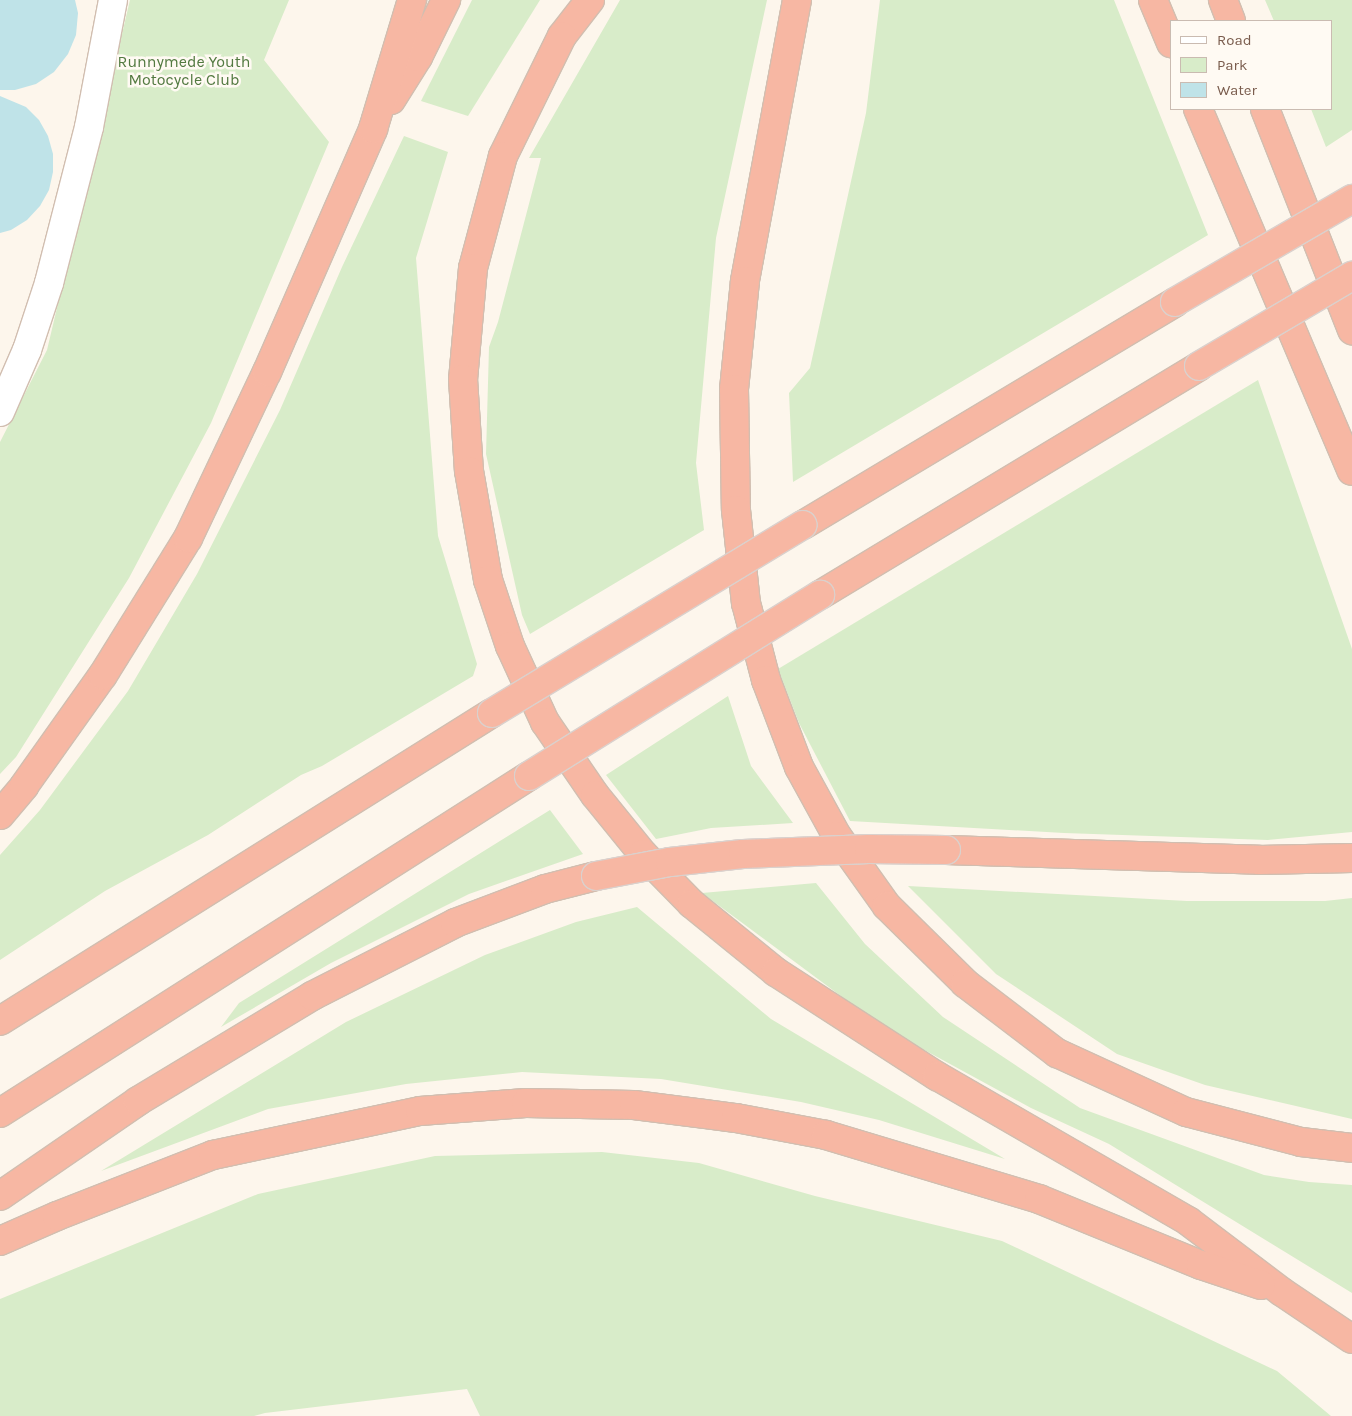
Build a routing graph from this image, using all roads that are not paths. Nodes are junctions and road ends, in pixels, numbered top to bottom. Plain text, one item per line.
1 (113, 0) edge
2 (412, 0) edge
3 (446, 0) edge
4 (590, 0) edge
5 (797, 0) edge
6 (1153, 0) edge
7 (1223, 0) edge
8 (1231, 20) edge
9 (1170, 41) edge
10 (1198, 110) edge
11 (1265, 110) edge
12 (373, 129) junction
13 (1352, 198) edge
14 (1352, 276) edge
15 (1352, 330) edge
16 (0, 412) edge
17 (1352, 471) edge
18 (0, 814) edge
19 (1352, 858) edge
20 (0, 1021) edge
21 (0, 1113) edge
22 (1352, 1148) edge
23 (0, 1196) edge
24 (0, 1242) edge
25 (1282, 1292) junction
26 (1352, 1339) edge

1 - 16 lane
2 - 12 highway
3 - 12 highway
4 - 25 highway
5 - 22 highway
6 - 9 highway
7 - 8 highway
10 - 17 highway
11 - 15 highway
12 - 18 highway
13 - 20 highway, bridge
14 - 21 highway, bridge
19 - 23 highway, bridge
24 - 25 highway
25 - 26 highway

